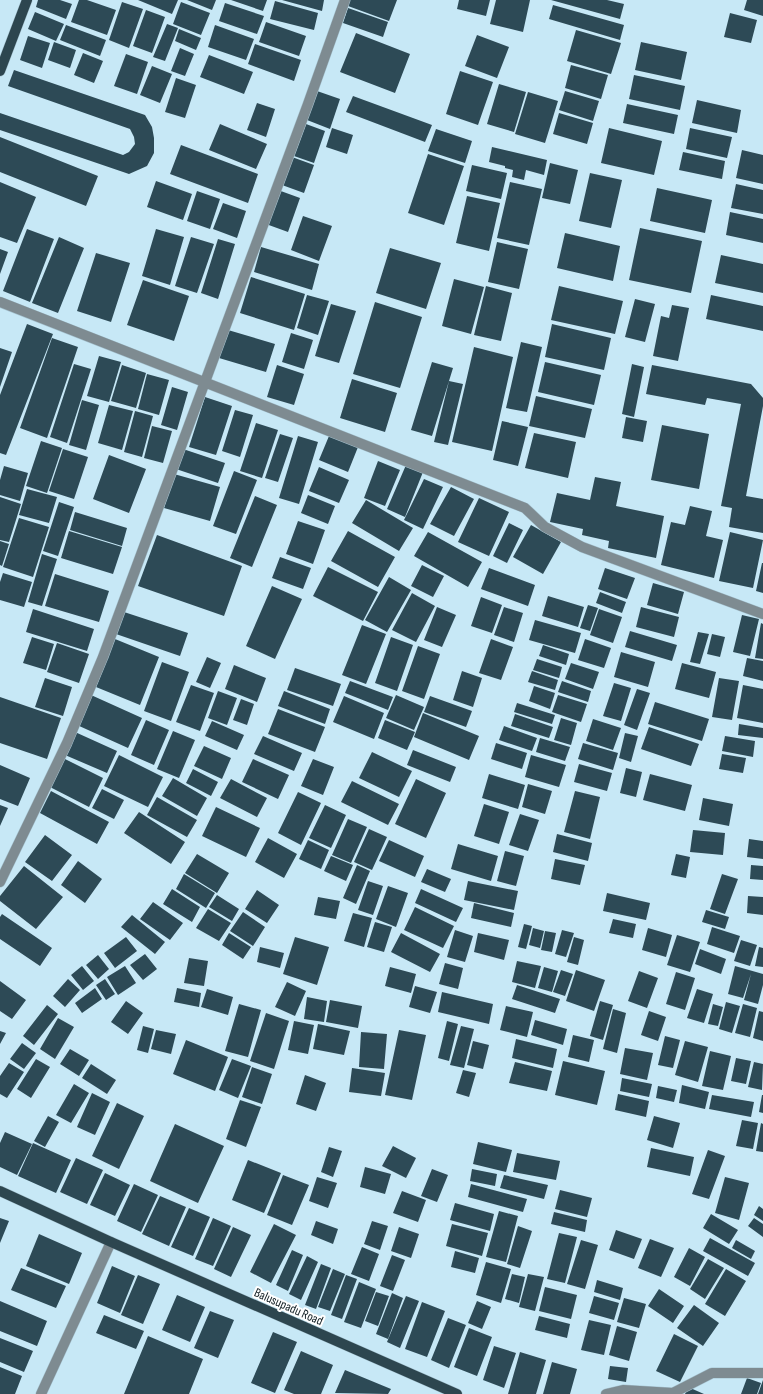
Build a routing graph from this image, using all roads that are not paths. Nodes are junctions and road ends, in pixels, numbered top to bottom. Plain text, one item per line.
1 (27, 0) edge
2 (345, 0) edge
3 (0, 71) edge
4 (0, 302) edge
5 (205, 381) junction
6 (763, 614) edge
7 (0, 882) edge
8 (0, 1192) edge
9 (110, 1242) junction
10 (763, 1374) edge
11 (41, 1394) edge
12 (458, 1394) edge
13 (606, 1394) edge

1 - 3 main road
2 - 5 street
4 - 5 street
5 - 6 street
5 - 7 street
8 - 9 main road, Balusupadu Road
9 - 11 street
9 - 12 main road, Balusupadu Road
10 - 13 street

